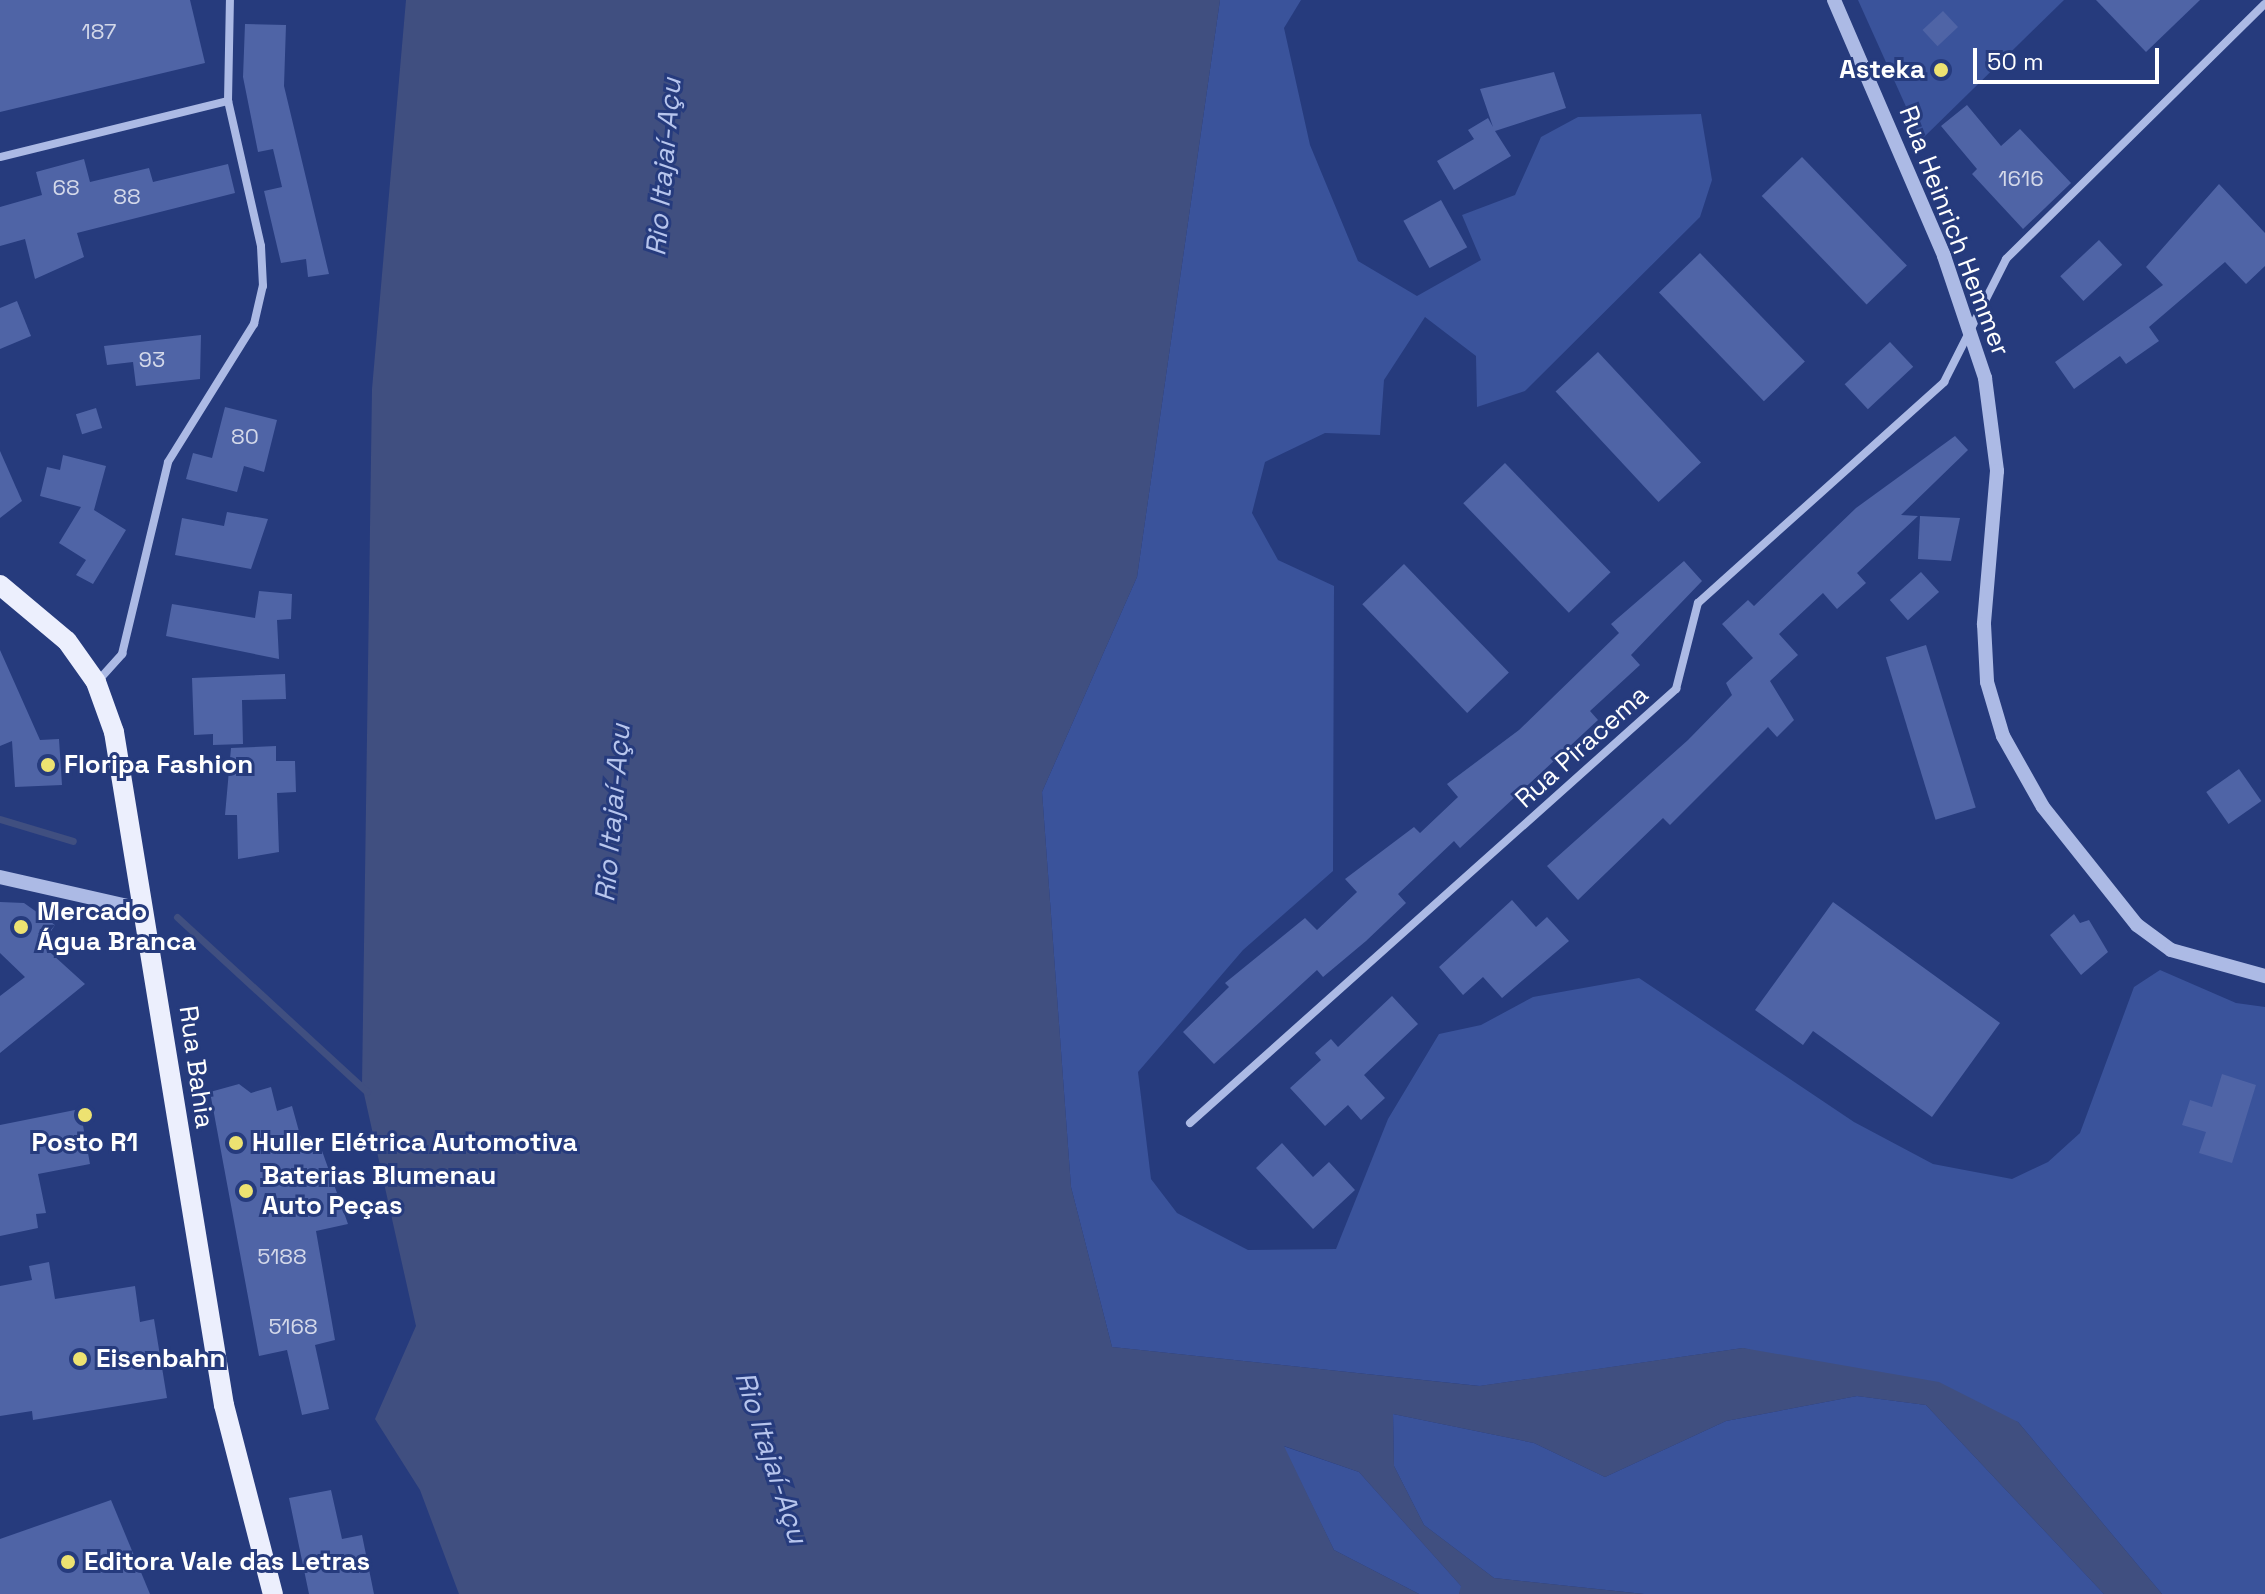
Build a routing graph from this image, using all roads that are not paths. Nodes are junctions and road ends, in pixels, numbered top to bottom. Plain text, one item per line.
1 (230, 0) edge
2 (1834, 0) edge
3 (2265, 4) edge
4 (228, 101) junction
5 (0, 157) edge
6 (1968, 324) junction
7 (0, 585) edge
8 (96, 682) junction
9 (0, 877) edge
10 (145, 910) junction
11 (2265, 976) edge
12 (1190, 1123) dead end
13 (273, 1594) edge

1 - 4 street
2 - 6 street, Rua Heinrich Hemmer
3 - 6 street, Rua Piracema
4 - 5 street
4 - 8 street
6 - 11 street, Rua Heinrich Hemmer
6 - 12 street, Rua Piracema
7 - 8 main road, Rua Bahia
8 - 10 main road, Rua Bahia
9 - 10 street
10 - 13 main road, Rua Bahia

